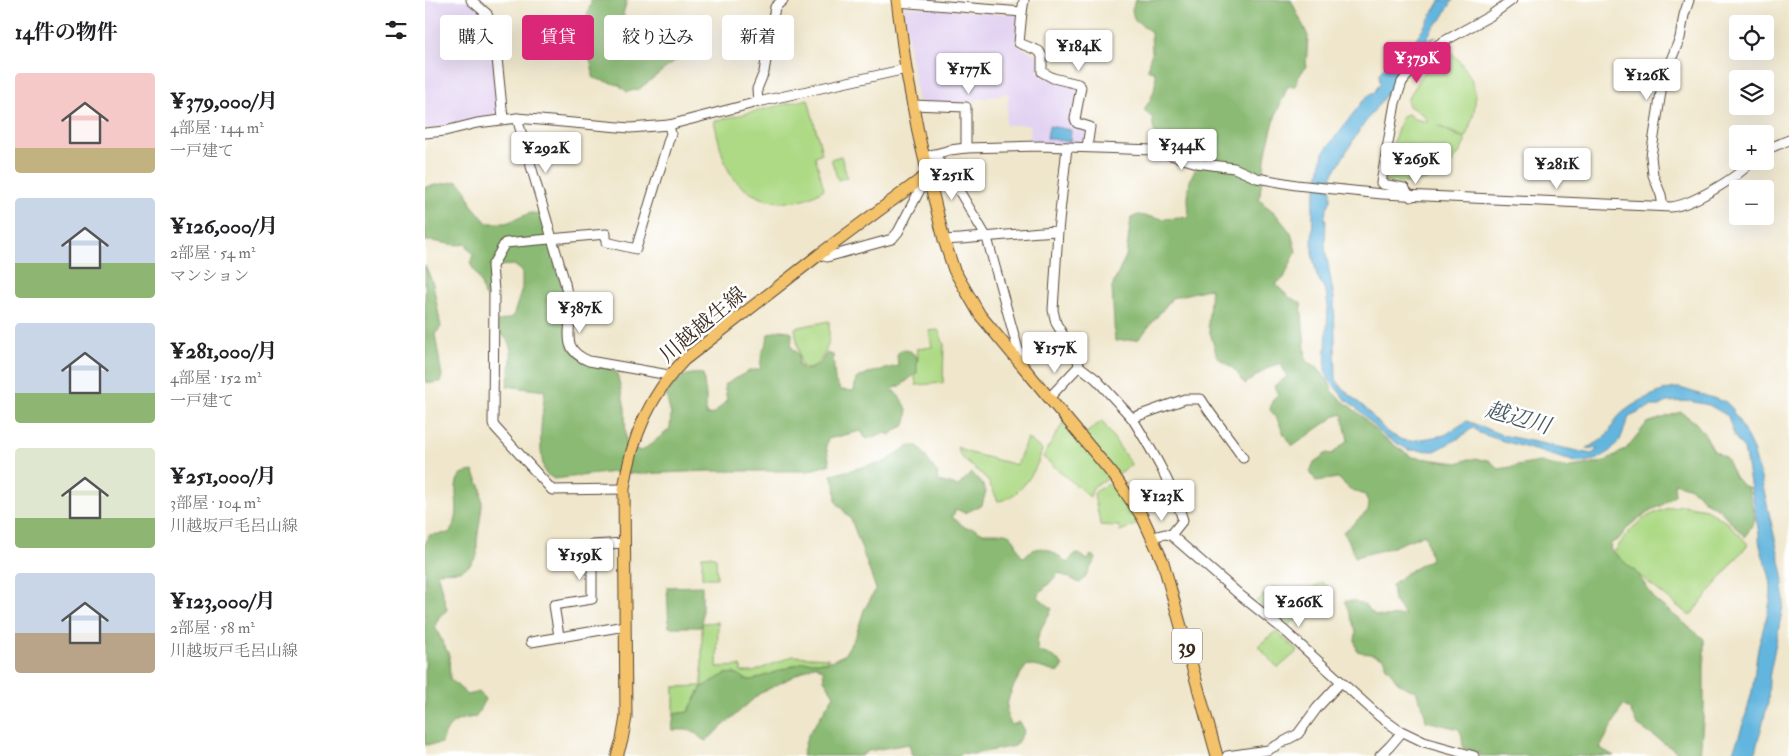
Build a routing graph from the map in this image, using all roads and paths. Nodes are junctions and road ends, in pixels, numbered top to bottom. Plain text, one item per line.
1 (471, 0) edge
2 (783, 0) edge
3 (1024, 0) edge
4 (1512, 0) edge
5 (1689, 0) edge
6 (897, 1) edge
7 (970, 4) edge
8 (985, 5) edge
9 (1022, 12) junction
10 (906, 69) junction
11 (758, 102) junction
12 (912, 105) junction
13 (503, 118) junction
14 (517, 118) junction
15 (669, 125) junction
16 (425, 134) edge
17 (1789, 140) edge
18 (1774, 146) edge
19 (1067, 147) junction
20 (1087, 147) junction
21 (966, 148) junction
22 (929, 155) junction
23 (1743, 170) edge
24 (928, 174) junction
25 (1411, 197) junction
26 (1663, 206) junction
27 (1058, 231) junction
28 (553, 238) junction
29 (987, 238) junction
30 (944, 240) junction
31 (820, 254) junction
32 (1023, 366) junction
33 (1079, 366) junction
34 (669, 375) junction
35 (1049, 398) junction
36 (1132, 418) junction
37 (1243, 458) dead end
38 (624, 489) junction
39 (1171, 535) junction
40 (1153, 537) junction
41 (624, 543) junction
42 (625, 626) junction
43 (559, 636) junction
44 (531, 642) dead end
45 (1341, 682) junction
46 (1401, 732) junction
47 (616, 756) edge
48 (1217, 756) edge
49 (1227, 756) edge
50 (1380, 756) edge
51 (1473, 756) edge

1 - 13 street
2 - 11 street
3 - 9 street
4 - 25 street
5 - 26 street
6 - 7 street
6 - 10 main road, 39
7 - 8 street
8 - 9 street
9 - 20 street
10 - 11 street
10 - 12 main road, 39
11 - 15 street
12 - 21 street
12 - 22 main road, 39
13 - 14 street
13 - 16 street
14 - 15 street
14 - 28 street
15 - 28 street
17 - 18 street
19 - 20 street
19 - 21 street
19 - 27 street
20 - 25 street
21 - 22 street
22 - 24 main road, 39
22 - 29 street
23 - 26 street
24 - 30 main road, 39
24 - 31 main road, 川越越生線
24 - 31 street
25 - 26 street
27 - 29 street
27 - 33 street
28 - 34 street
28 - 38 street
29 - 30 street
29 - 32 street
30 - 32 main road, 39
31 - 34 main road, 川越越生線
32 - 35 main road, 39
33 - 35 street
33 - 36 street
34 - 38 main road, 川越越生線
35 - 40 main road, 39
36 - 37 street
36 - 39 street
38 - 41 main road, 川越越生線
39 - 40 street
39 - 45 street
40 - 48 main road, 39
41 - 42 main road, 川越越生線
41 - 43 street
42 - 43 street
42 - 47 main road, 川越越生線
43 - 44 street
45 - 46 street
45 - 49 street
46 - 50 street
46 - 51 street

